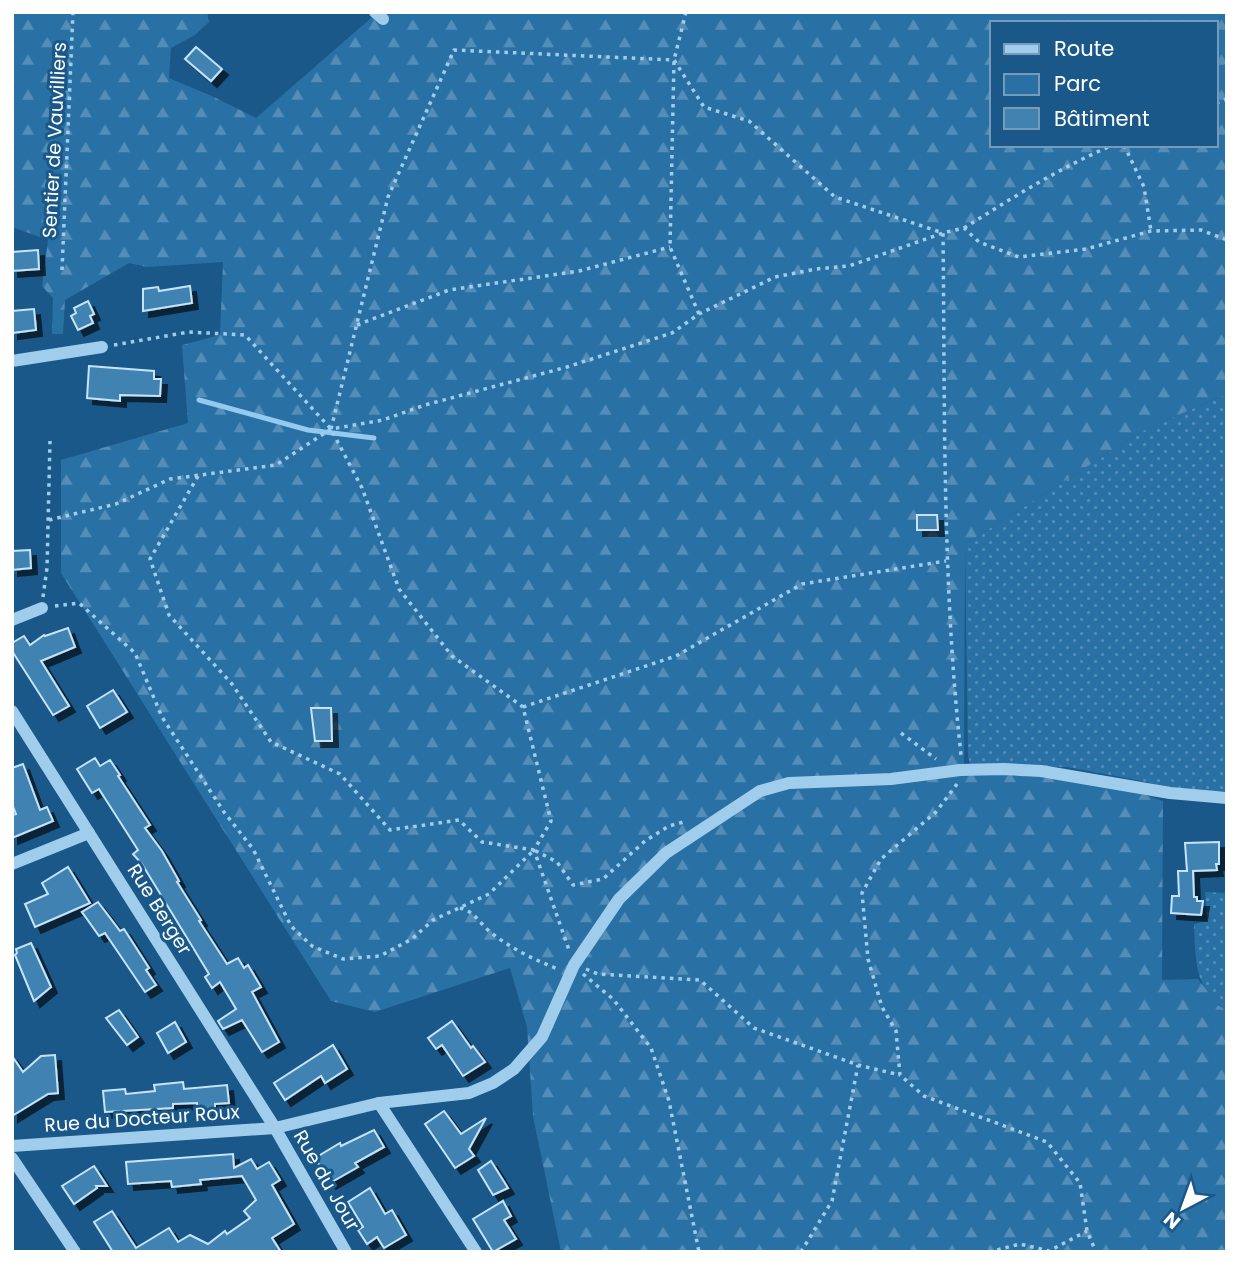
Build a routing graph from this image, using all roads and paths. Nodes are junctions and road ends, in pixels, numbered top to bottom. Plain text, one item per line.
1 (74, 12) edge
2 (686, 12) edge
3 (674, 60) junction
4 (1108, 147) edge
5 (1125, 147) edge
6 (964, 228) junction
7 (1151, 231) junction
8 (943, 233) junction
9 (1227, 240) edge
10 (670, 247) junction
11 (62, 270) dead end
12 (699, 314) junction
13 (357, 325) junction
14 (102, 347) joint
15 (12, 361) edge
16 (331, 429) junction
17 (50, 441) dead end
18 (198, 475) junction
19 (49, 520) junction
20 (946, 561) junction
21 (41, 608) junction
22 (12, 620) edge
23 (523, 707) junction
24 (12, 711) edge
25 (901, 733) dead end
26 (958, 770) junction
27 (1227, 798) edge
28 (688, 821) dead end
29 (89, 833) junction
30 (534, 850) junction
31 (12, 864) edge
32 (458, 907) junction
33 (574, 965) junction
34 (858, 1065) junction
35 (900, 1075) junction
36 (379, 1102) junction
37 (275, 1128) junction
38 (12, 1146) edge
39 (12, 1158) edge
40 (1087, 1231) junction
41 (75, 1252) edge
42 (346, 1252) edge
43 (476, 1252) edge
44 (699, 1252) edge
45 (801, 1252) edge
46 (989, 1252) edge
47 (1096, 1252) edge

1 - 11 path, Sentier de Vauvilliers
2 - 3 path
3 - 8 path
3 - 10 path
3 - 13 path
4 - 6 path
5 - 7 path
6 - 7 path
6 - 8 path
7 - 9 path
8 - 12 path
8 - 20 path
10 - 12 path
10 - 13 path
12 - 16 path
13 - 16 path
14 - 15 street
14 - 16 path
16 - 18 path
16 - 23 path
17 - 19 path
18 - 19 path
18 - 30 path
19 - 21 path
20 - 23 path
20 - 26 path
21 - 22 street
21 - 32 path
23 - 30 path
24 - 29 street, Rue Berger
25 - 26 path
26 - 27 street, Rue du Docteur Roux
26 - 33 street, Rue du Docteur Roux
26 - 35 path
28 - 30 path
29 - 31 street
29 - 37 street, Rue Berger
30 - 32 path
30 - 33 path
32 - 33 path
33 - 34 path
33 - 36 street, Rue du Docteur Roux
33 - 44 path
34 - 35 path
34 - 45 path
35 - 40 path
36 - 37 street, Rue du Docteur Roux
36 - 43 street
37 - 38 street, Rue du Docteur Roux
37 - 42 street, Rue du Jour
39 - 41 street
40 - 46 path
40 - 47 path

